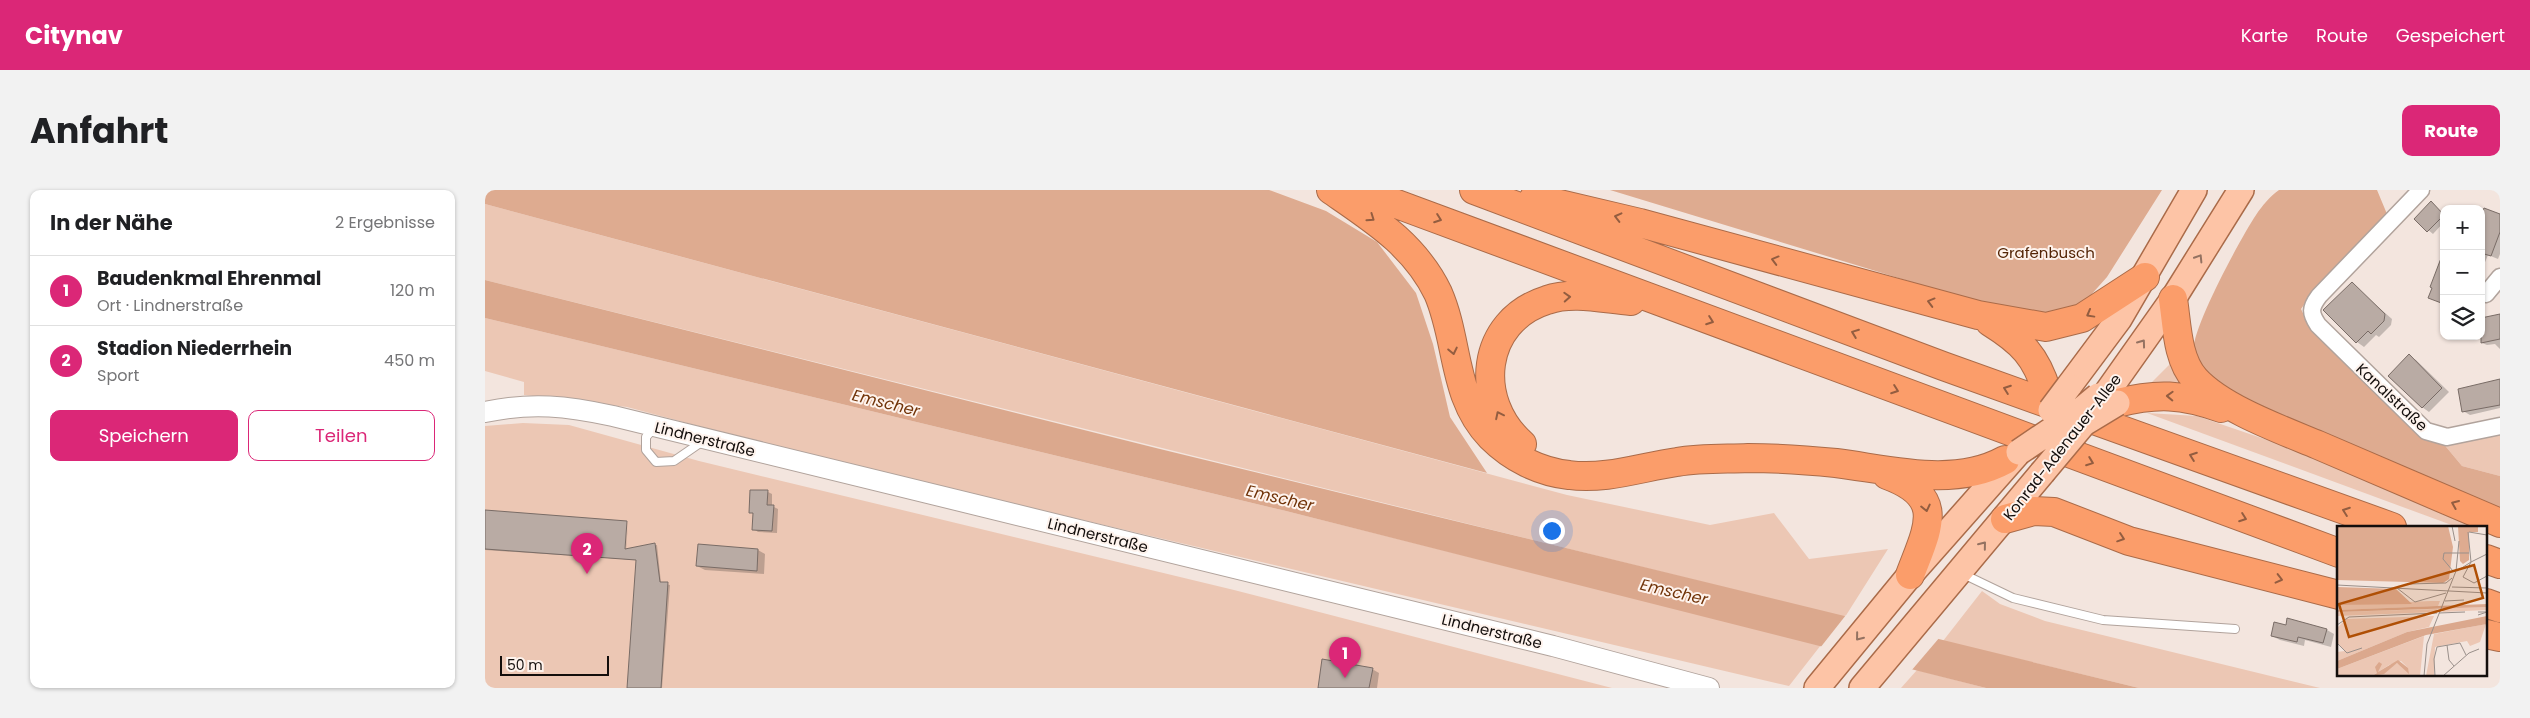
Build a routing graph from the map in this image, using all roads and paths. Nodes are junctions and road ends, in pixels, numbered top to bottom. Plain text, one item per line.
1 (1331, 190) edge
2 (1359, 190) edge
3 (1474, 190) edge
4 (1493, 190) edge
5 (2193, 190) edge
6 (2421, 190) edge
7 (2242, 193) edge
8 (2145, 277) junction
9 (2500, 277) edge
10 (2486, 294) dead end
11 (2173, 300) junction
12 (1665, 304) junction
13 (1978, 315) junction
14 (2113, 396) junction
15 (485, 412) edge
16 (655, 426) junction
17 (2500, 426) edge
18 (2283, 430) junction
19 (705, 439) junction
20 (2030, 440) junction
21 (1859, 467) junction
22 (2005, 519) junction
23 (2500, 523) edge
24 (2389, 526) edge
25 (2337, 552) edge
26 (2487, 559) edge
27 (2500, 564) edge
28 (1961, 572) junction
29 (1910, 575) junction
30 (2337, 594) edge
31 (2487, 603) edge
32 (2500, 608) edge
33 (2235, 629) dead end
34 (2487, 634) edge
35 (2500, 637) edge
36 (1709, 688) edge
37 (1817, 688) edge
38 (1862, 688) edge

1 -> 21 highway
2 -> 12 highway
24 -> 3 highway
13 -> 4 highway
5 - 8 main road, Konrad-Adenauer-Allee
6 - 17 street, Kanalstraße
11 -> 7 main road, Konrad-Adenauer-Allee
8 -> 13 highway
8 - 20 main road, Konrad-Adenauer-Allee
9 - 10 street
14 -> 11 main road, Konrad-Adenauer-Allee
11 - 18 highway
20 -> 12 highway
12 -> 25 highway
13 - 20 highway
18 -> 14 highway
14 - 20 main road, bridge
14 - 20 main road, Konrad-Adenauer-Allee, bridge
15 - 16 street, Lindnerstraße
16 - 19 street, Lindnerstraße
16 - 19 lane
23 -> 18 highway
19 - 36 street, Lindnerstraße
20 - 21 highway
20 - 22 main road, Konrad-Adenauer-Allee
20 - 29 main road, Konrad-Adenauer-Allee
21 -> 29 highway
28 -> 22 main road, Konrad-Adenauer-Allee
22 -> 30 highway
26 - 27 highway
28 - 33 lane
28 - 38 main road, Konrad-Adenauer-Allee
29 -> 37 main road, Konrad-Adenauer-Allee
31 - 32 highway
34 - 35 highway

